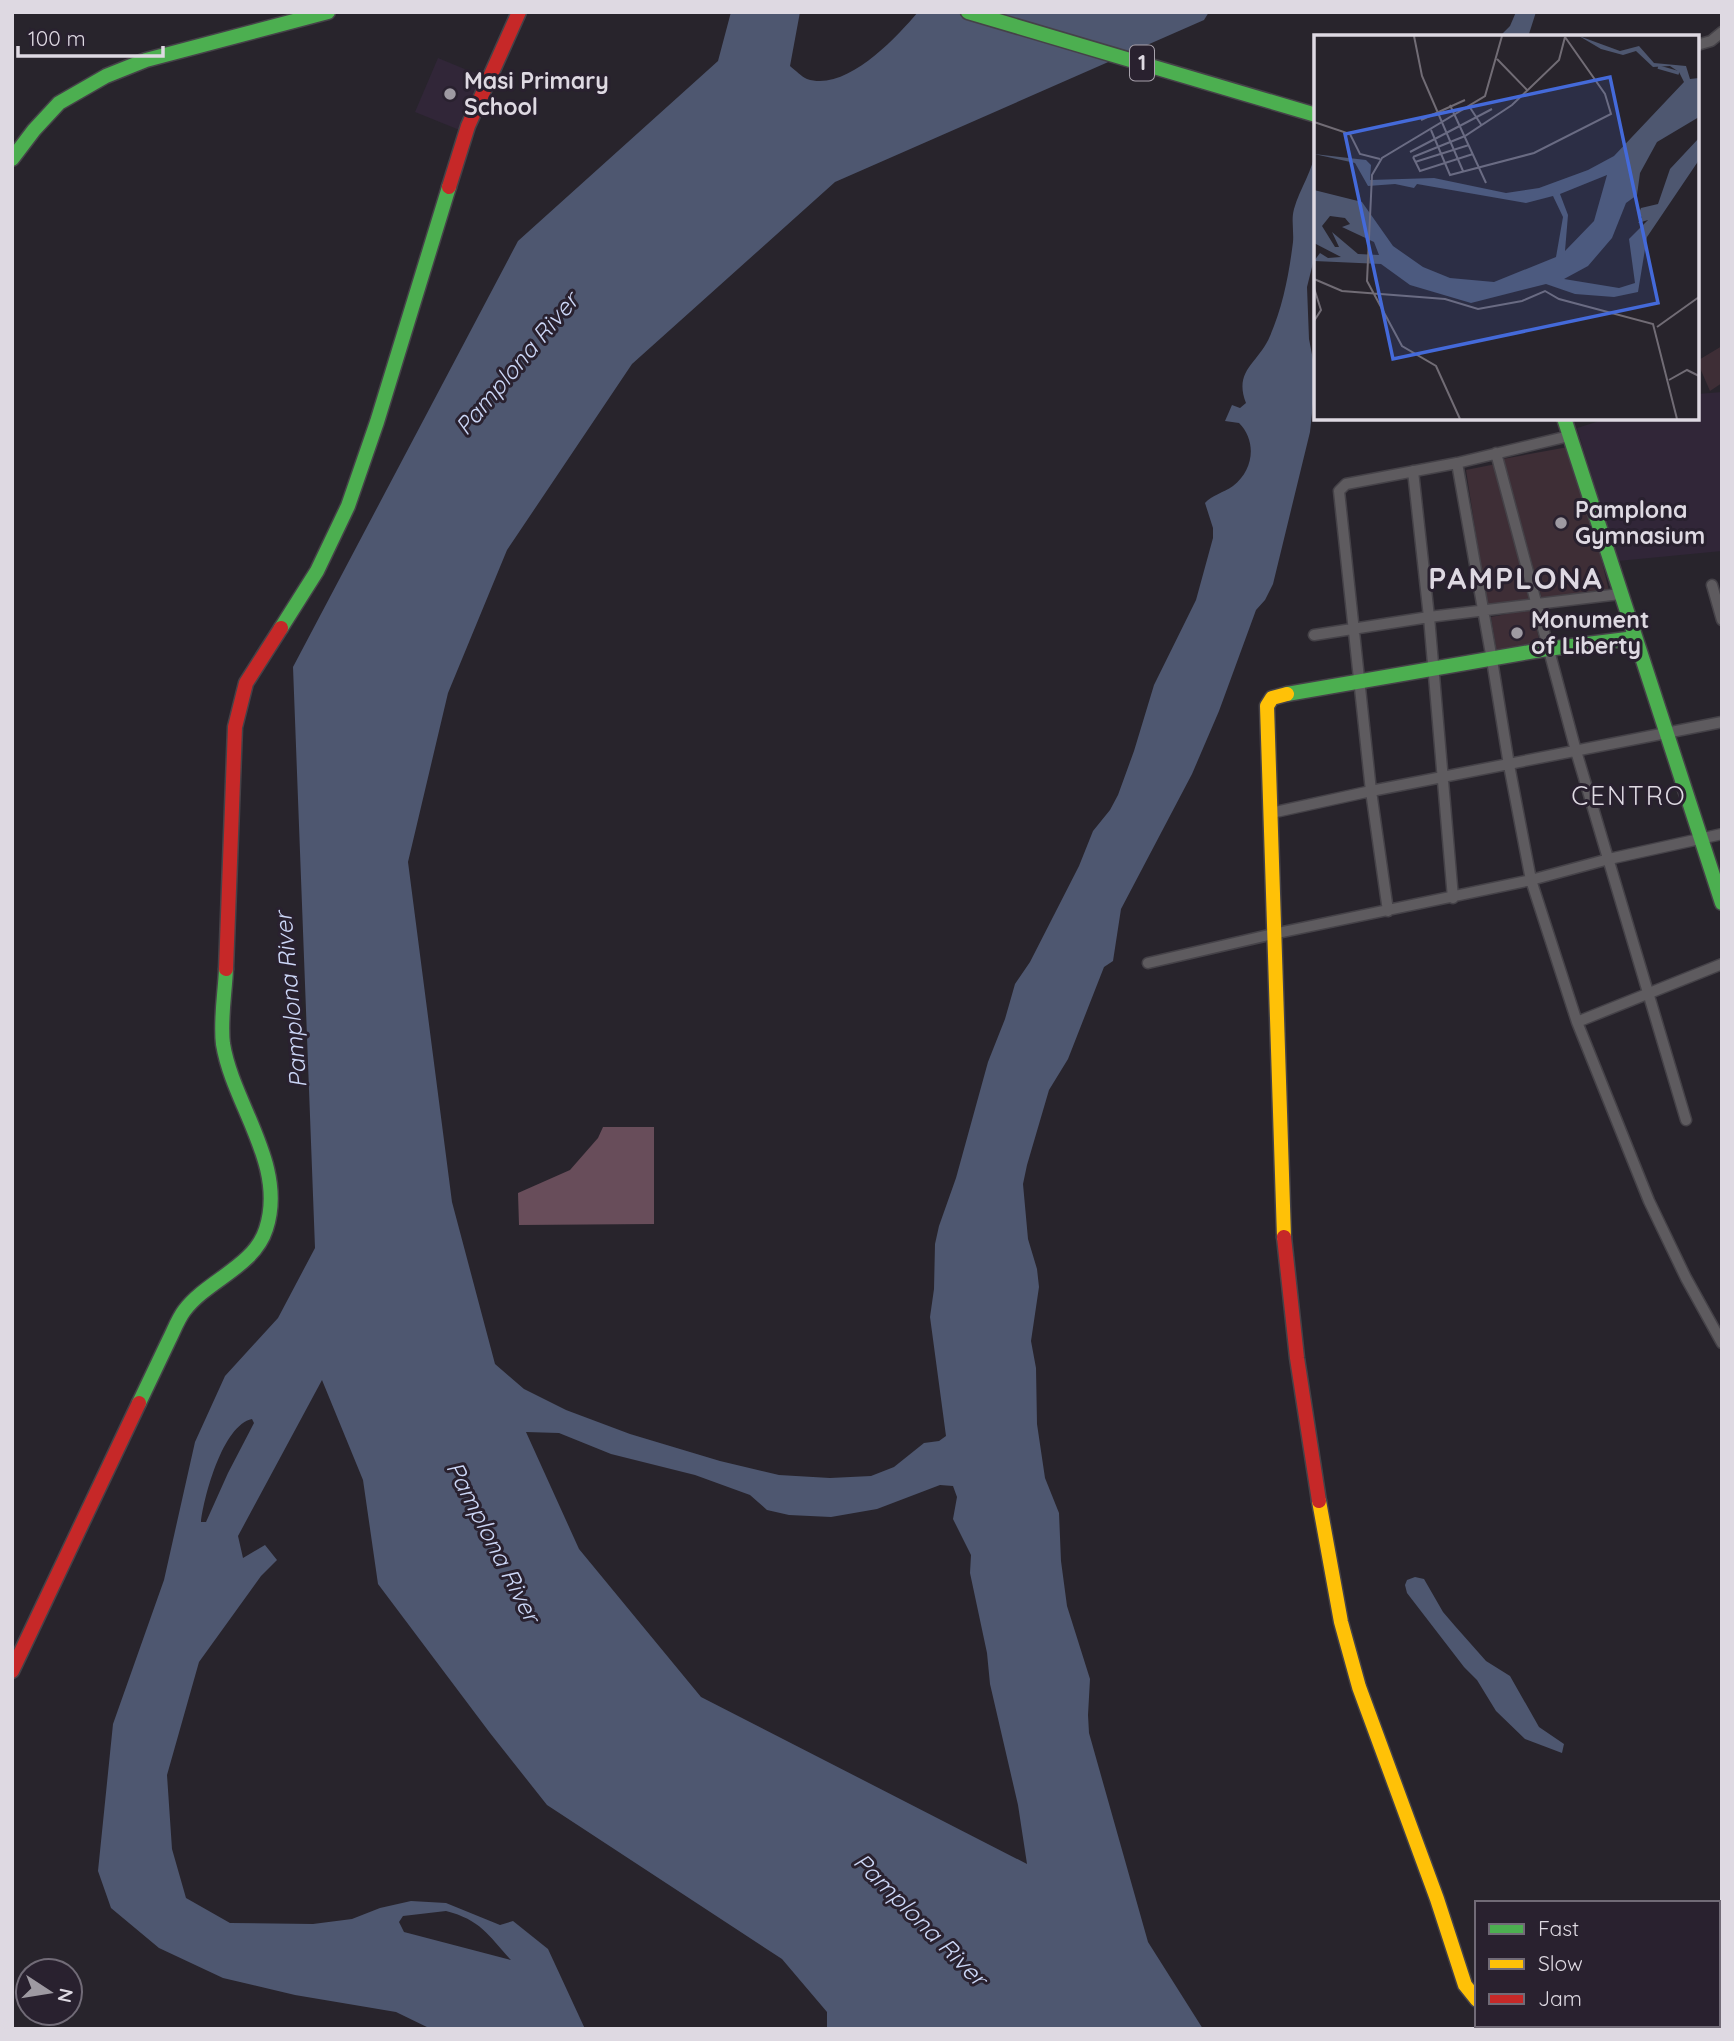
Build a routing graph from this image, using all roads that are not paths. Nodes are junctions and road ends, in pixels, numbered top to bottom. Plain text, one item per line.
1 (328, 12) edge
2 (519, 12) edge
3 (968, 12) edge
4 (1722, 32) edge
5 (1699, 44) edge
6 (1314, 114) edge
7 (12, 159) edge
8 (1565, 420) edge
9 (1569, 436) junction
10 (1496, 453) junction
11 (1457, 463) junction
12 (1413, 471) junction
13 (1712, 585) dead end
14 (1620, 594) junction
15 (1536, 604) junction
16 (1483, 610) junction
17 (1429, 617) junction
18 (1722, 620) edge
19 (1354, 629) junction
20 (1314, 635) dead end
21 (1635, 638) junction
22 (1547, 649) junction
23 (1492, 660) junction
24 (1434, 669) junction
25 (1361, 684) junction
26 (1722, 722) edge
27 (1667, 733) junction
28 (1576, 751) junction
29 (1508, 765) junction
30 (1443, 777) junction
31 (1371, 791) junction
32 (1271, 813) junction
33 (1722, 834) edge
34 (1702, 839) junction
35 (1609, 859) junction
36 (1531, 880) junction
37 (1453, 898) junction
38 (1722, 903) edge
39 (1388, 911) junction
40 (1273, 934) junction
41 (1149, 963) dead end
42 (1722, 964) edge
43 (1648, 992) junction
44 (1577, 1021) junction
45 (1686, 1120) dead end
46 (1722, 1343) edge
47 (12, 1671) edge
48 (1475, 1998) edge

1 - 7 main road
2 - 47 main road
3 - 6 main road, 1
4 - 5 street
8 - 9 main road
9 - 10 street
9 - 14 main road
10 - 11 street
10 - 15 street
11 - 12 street
11 - 16 street
12 - 17 street
12 - 19 street
13 - 18 street
14 - 15 street
14 - 21 main road
15 - 16 street
15 - 22 street
16 - 17 street
16 - 23 street
17 - 19 street
17 - 24 street
19 - 20 street
19 - 25 street
21 - 22 main road
21 - 27 main road
22 - 23 main road
22 - 28 street
23 - 24 main road
23 - 29 street
24 - 25 main road
24 - 30 street
25 - 31 street
25 - 32 main road
26 - 27 street
27 - 28 street
27 - 34 main road
28 - 29 street
28 - 35 street
29 - 30 street
29 - 36 street
30 - 31 street
30 - 37 street
31 - 32 street
31 - 39 street
32 - 40 main road
33 - 34 street
34 - 35 street
34 - 38 main road
35 - 36 street
35 - 43 street
36 - 37 street
36 - 44 street
37 - 39 street
39 - 40 street
40 - 41 street
40 - 48 main road
42 - 43 street
43 - 44 street
43 - 45 street
44 - 46 street

